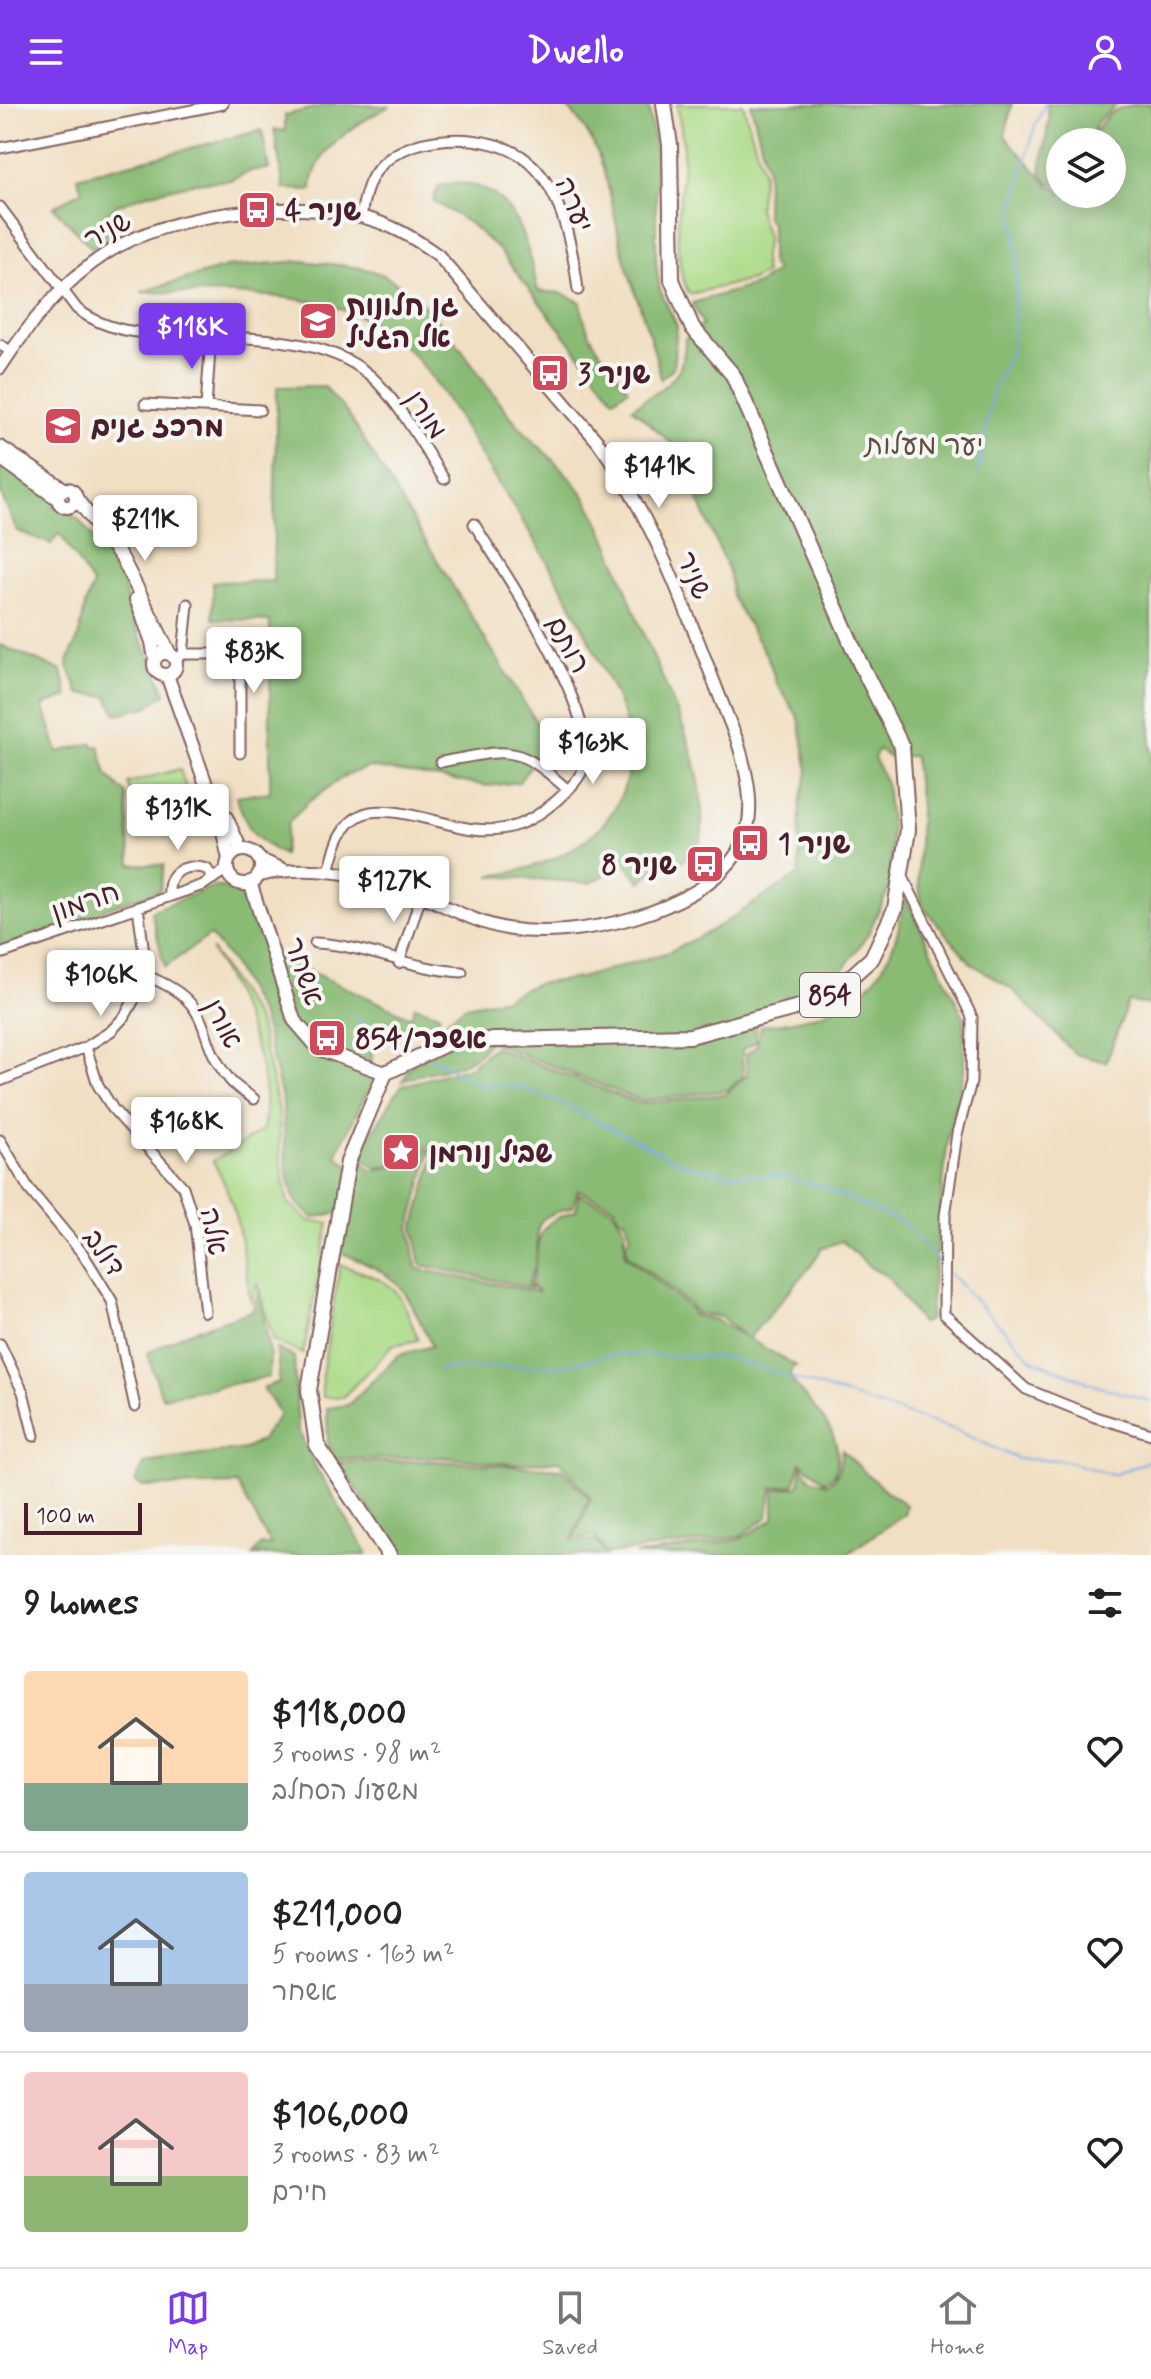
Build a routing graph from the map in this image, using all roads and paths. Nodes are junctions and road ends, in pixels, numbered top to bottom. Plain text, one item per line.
1 (223, 104) edge
2 (664, 104) edge
3 (0, 148) edge
4 (0, 207) edge
5 (361, 217) junction
6 (62, 286) junction
7 (578, 290) dead end
8 (211, 337) junction
9 (5, 348) edge
10 (0, 368) edge
11 (145, 404) dead end
12 (206, 407) junction
13 (260, 410) dead end
14 (0, 447) edge
15 (0, 458) edge
16 (444, 479) dead end
17 (67, 498) junction
18 (474, 524) dead end
19 (188, 604) dead end
20 (240, 637) dead end
21 (239, 654) junction
22 (155, 659) junction
23 (174, 663) junction
24 (240, 753) dead end
25 (441, 762) dead end
26 (568, 790) junction
27 (241, 850) junction
28 (259, 859) junction
29 (228, 864) junction
30 (283, 869) junction
31 (329, 871) junction
32 (902, 875) junction
33 (213, 879) junction
34 (254, 879) junction
35 (169, 896) junction
36 (421, 896) junction
37 (138, 907) junction
38 (315, 943) dead end
39 (0, 954) edge
40 (399, 963) junction
41 (462, 972) dead end
42 (147, 976) junction
43 (86, 1047) junction
44 (385, 1073) junction
45 (0, 1081) edge
46 (254, 1099) dead end
47 (0, 1140) edge
48 (205, 1312) dead end
49 (0, 1344) edge
50 (135, 1407) dead end
51 (1151, 1434) edge
52 (34, 1436) dead end
53 (389, 1555) edge

1 - 3 street
2 - 32 main road, 854
4 - 6 street, מורן
5 - 6 street, שניר
5 - 7 street, יערה
5 - 36 street, שניר
6 - 8 street, מורן
6 - 9 street, שניר
8 - 12 street
8 - 16 street, מורן
9 - 10 street, שניר
11 - 12 street
12 - 13 street
14 - 17 main road
15 - 17 main road
17 - 22 main road
17 - 23 main road
18 - 26 street, רותם
19 - 23 street
20 - 21 street
21 - 23 street
21 - 24 street
22 - 23 main road
22 - 23 main road
23 - 27 main road
23 - 29 main road
25 - 26 street
26 - 31 street, רותם
27 - 28 main road
27 - 29 main road
28 - 30 street, שניר
28 - 34 main road
29 - 33 street, חרמון
29 - 34 main road
30 - 31 street, שניר
30 - 34 street, שניר
31 - 36 street, שניר
32 - 44 main road, 854
32 - 51 street
33 - 35 street, חרמון
33 - 35 street
34 - 44 main road, אשחר
35 - 37 street, חרמון
36 - 40 street
37 - 39 street, חרמון
37 - 42 street
38 - 40 street
40 - 41 street
42 - 43 street
42 - 46 street, אורן
43 - 45 street
43 - 48 street, אלה
44 - 53 main road
47 - 50 street, דולב
49 - 52 street

